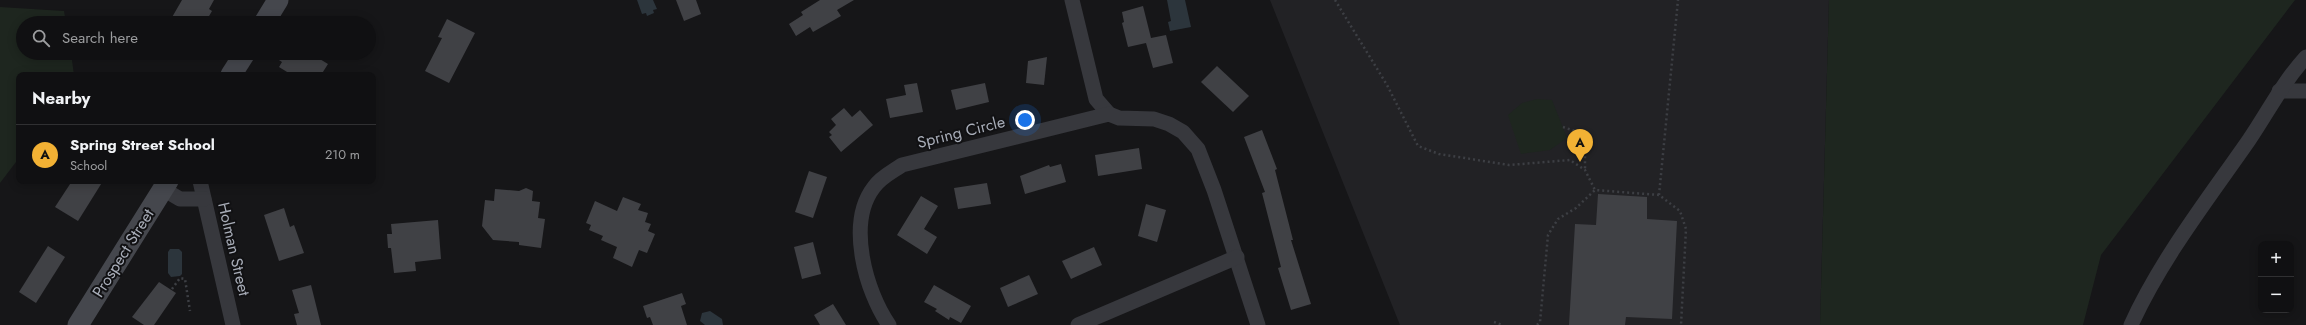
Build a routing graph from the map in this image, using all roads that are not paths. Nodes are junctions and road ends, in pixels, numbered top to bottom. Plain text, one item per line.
1 (278, 0) edge
2 (1072, 0) edge
3 (268, 16) edge
4 (2306, 57) edge
5 (241, 60) edge
6 (233, 72) edge
7 (2306, 91) edge
8 (2279, 92) junction
9 (1109, 114) junction
10 (201, 184) edge
11 (166, 185) edge
12 (204, 199) junction
13 (1237, 257) junction
14 (78, 325) edge
15 (233, 325) edge
16 (889, 325) edge
17 (1078, 325) edge
18 (1258, 325) edge
19 (2132, 325) edge

1 - 3 street
2 - 9 street
4 - 8 street
5 - 6 street
7 - 8 street
8 - 19 street
9 - 13 street, Spring Circle
9 - 16 street, Spring Circle
10 - 12 street, Holman Street
11 - 12 street
11 - 14 street, Prospect Street
12 - 15 street, Holman Street
13 - 17 street
13 - 18 street, Spring Circle

